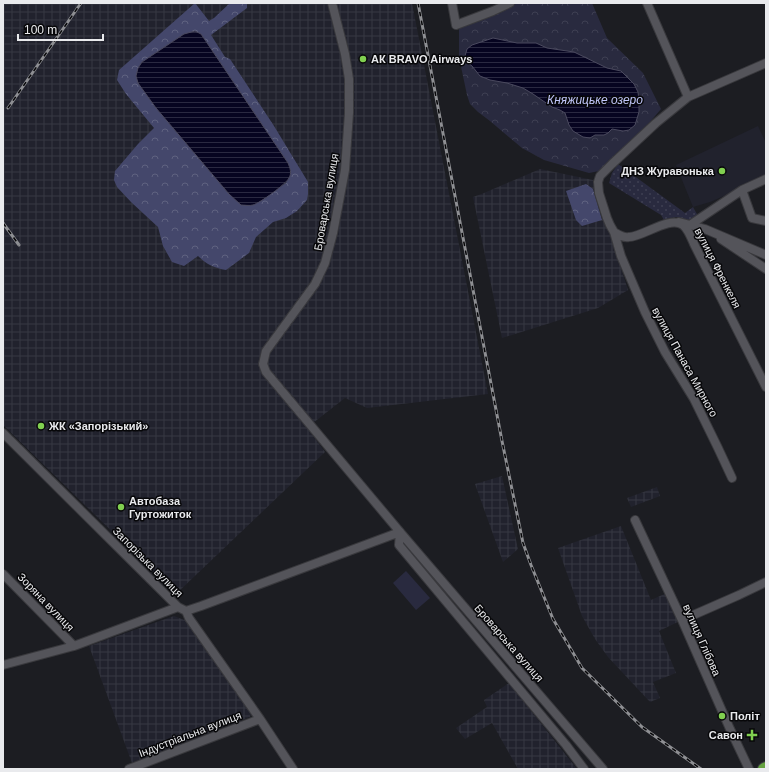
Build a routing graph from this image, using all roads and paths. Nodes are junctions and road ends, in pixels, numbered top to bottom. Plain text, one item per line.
1 (332, 3) edge
2 (452, 3) edge
3 (510, 3) edge
4 (647, 3) edge
5 (766, 63) edge
6 (688, 98) junction
7 (766, 179) edge
8 (742, 190) junction
9 (766, 221) edge
10 (679, 222) junction
11 (690, 225) junction
12 (705, 229) junction
13 (614, 232) junction
14 (766, 255) edge
15 (766, 269) edge
16 (766, 387) edge
17 (3, 433) edge
18 (732, 478) dead end
19 (635, 520) dead end
20 (400, 532) junction
21 (3, 574) edge
22 (766, 582) edge
23 (182, 609) junction
24 (682, 620) junction
25 (74, 646) junction
26 (3, 665) edge
27 (260, 719) junction
28 (129, 769) edge
29 (293, 769) edge
30 (584, 769) edge
31 (603, 769) edge
32 (749, 769) edge

1 - 20 street, Броварська вулиця
2 - 3 street
4 - 6 street
5 - 6 street, вулиця Панаса Мирного
6 - 13 street, вулиця Панаса Мирного
7 - 8 street
8 - 9 street
8 - 11 street
10 - 11 street
10 - 13 street, вулиця Френкеля
10 - 16 street, вулиця Френкеля
11 - 12 street
12 - 14 street
12 - 15 street
13 - 18 street, вулиця Панаса Мирного
17 - 23 street, Запорізька вулиця
19 - 24 street, вулиця Глібова
20 - 23 street, Запорізька вулиця
20 - 30 street, Броварська вулиця
20 - 31 street, Броварська вулиця
21 - 25 street, Зоряна вулиця
22 - 24 street
23 - 25 street
23 - 27 street
24 - 32 street, вулиця Глібова
25 - 26 street
27 - 28 street, Індустріальна вулиця
27 - 29 street

